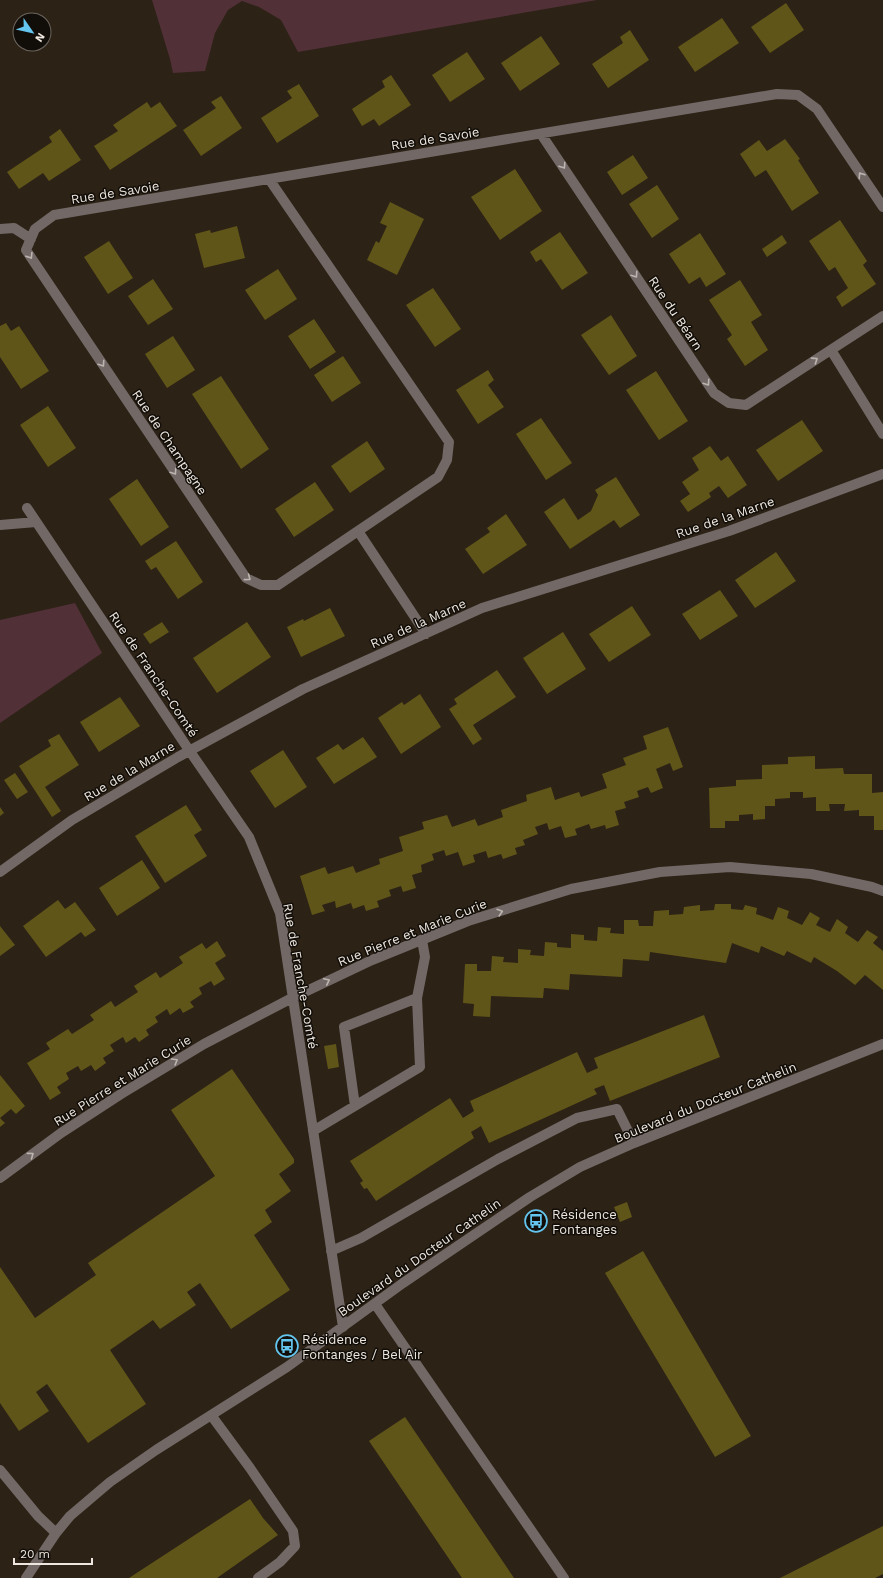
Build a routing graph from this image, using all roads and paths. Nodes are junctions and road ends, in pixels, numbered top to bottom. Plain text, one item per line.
1 (541, 134) junction
2 (268, 179) junction
3 (883, 207) edge
4 (0, 229) edge
5 (31, 239) junction
6 (883, 316) edge
7 (830, 350) junction
8 (883, 434) edge
9 (883, 474) edge
10 (27, 508) dead end
11 (36, 522) junction
12 (0, 525) edge
13 (358, 531) junction
14 (426, 634) junction
15 (189, 750) junction
16 (0, 872) edge
17 (883, 891) edge
18 (422, 940) junction
19 (292, 998) junction
20 (416, 998) junction
21 (883, 1044) edge
22 (354, 1106) junction
23 (313, 1131) junction
24 (634, 1143) junction
25 (0, 1178) edge
26 (331, 1251) junction
27 (375, 1304) junction
28 (343, 1327) junction
29 (211, 1416) junction
30 (0, 1470) edge
31 (56, 1533) junction
32 (26, 1578) edge
33 (258, 1578) edge
34 (564, 1578) edge

1 - 2 street, Rue de Savoie
3 -> 1 street, Rue de Savoie
1 -> 7 street, Rue du Béarn
2 - 5 street, Rue de Savoie
2 - 13 street, Rue de Champagne
4 - 5 street
5 -> 13 street, Rue de Champagne
6 - 7 street, Rue du Béarn
7 - 8 street
9 - 14 street, Rue de la Marne
10 - 11 street, Rue de Franche-Comté
11 - 12 street
11 - 15 street, Rue de Franche-Comté
13 - 14 street
14 - 15 street, Rue de la Marne
15 - 16 street, Rue de la Marne
15 - 19 street, Rue de Franche-Comté
18 -> 17 street, Rue Pierre et Marie Curie
19 -> 18 street, Rue Pierre et Marie Curie
18 - 20 street
19 - 23 street, Rue de Franche-Comté
25 -> 19 street, Rue Pierre et Marie Curie
20 - 22 street
20 - 22 street
21 - 24 street, Boulevard du Docteur Cathelin
22 - 23 street
23 - 26 street, Rue de Franche-Comté
24 - 26 street
24 - 27 street, Boulevard du Docteur Cathelin
26 - 28 street, Rue de Franche-Comté
27 - 28 street, Boulevard du Docteur Cathelin
27 - 34 street
28 - 29 street, Boulevard du Docteur Cathelin
29 - 31 street, Boulevard du Docteur Cathelin
29 - 33 street
30 - 31 street
31 - 32 street, Boulevard du Docteur Cathelin

